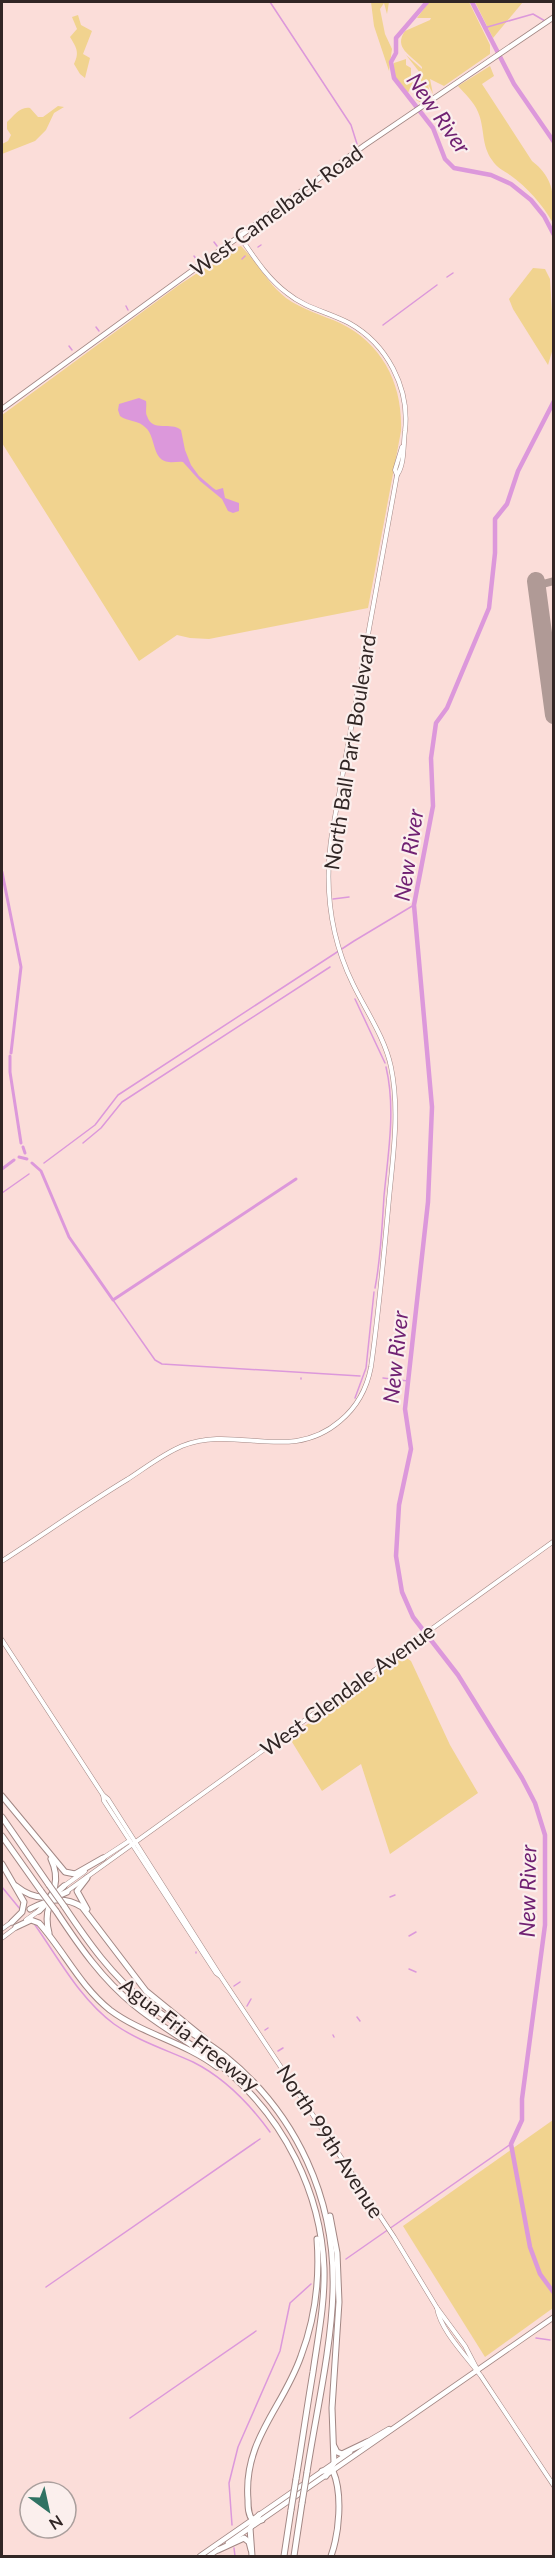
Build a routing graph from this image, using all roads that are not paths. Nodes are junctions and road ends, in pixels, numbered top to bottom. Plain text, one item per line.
1 (554, 17) edge
2 (240, 237) junction
3 (2, 409) edge
4 (554, 1541) edge
5 (2, 1561) edge
6 (2, 1640) edge
7 (2, 1796) edge
8 (2, 1817) edge
9 (2, 1825) edge
10 (2, 1834) edge
11 (140, 1837) junction
12 (132, 1839) junction
13 (17, 1841) junction
14 (135, 1844) junction
15 (46, 1852) junction
16 (103, 1858) junction
17 (2, 1864) edge
18 (87, 1878) junction
19 (154, 1879) junction
20 (161, 1880) junction
21 (15, 1885) junction
22 (159, 1886) junction
23 (65, 1889) junction
24 (51, 1898) junction
25 (30, 1909) joint
26 (178, 1910) junction
27 (39, 1911) joint
28 (92, 1918) junction
29 (12, 1922) junction
30 (16, 1927) junction
31 (2, 1929) edge
32 (2, 1938) edge
33 (53, 1940) junction
34 (222, 2054) junction
35 (244, 2087) junction
36 (303, 2152) junction
37 (314, 2208) junction
38 (554, 2317) edge
39 (477, 2369) junction
40 (391, 2428) junction
41 (367, 2442) junction
42 (334, 2444) junction
43 (334, 2463) junction
44 (332, 2471) junction
45 (324, 2474) junction
46 (554, 2486) edge
47 (260, 2518) junction
48 (252, 2520) junction
49 (250, 2528) junction
50 (218, 2550) junction
51 (252, 2553) edge
52 (200, 2556) edge
53 (209, 2556) edge
54 (284, 2556) edge
55 (294, 2556) edge
56 (332, 2556) edge

1 - 2 main road, West Camelback Road
2 - 3 main road, West Camelback Road
2 - 5 main road, North Ball Park Boulevard
4 - 11 main road, West Glendale Avenue
6 - 12 main road, North 99th Avenue
7 - 15 highway
8 - 13 highway, Agua Fria Freeway
9 - 13 highway
10 - 35 highway, Agua Fria Freeway, bridge
11 - 12 main road, West Glendale Avenue
11 - 14 main road, West Glendale Avenue
12 - 14 main road, North 99th Avenue
12 - 16 main road, West Glendale Avenue
13 - 34 highway, Agua Fria Freeway, bridge
14 - 18 main road, West Glendale Avenue
14 - 19 main road, North 99th Avenue
14 - 20 main road, North 99th Avenue
15 - 16 highway
15 - 24 highway
16 - 23 main road, West Glendale Avenue
17 - 21 highway
18 - 23 main road, West Glendale Avenue
18 - 28 highway
19 - 20 main road
19 - 22 main road, North 99th Avenue
20 - 22 main road
20 - 26 main road, North 99th Avenue
21 - 24 highway
21 - 29 highway
22 - 26 main road, North 99th Avenue
23 - 24 highway
24 - 25 highway
24 - 27 highway
24 - 28 highway
24 - 33 highway
25 - 29 main road
26 - 39 main road, North 99th Avenue
27 - 30 main road
28 - 34 highway
29 - 31 main road
30 - 32 main road
30 - 33 highway
33 - 35 highway
34 - 36 highway, Agua Fria Freeway
35 - 37 highway, Agua Fria Freeway
36 - 42 highway
36 - 55 highway, Agua Fria Freeway, bridge
37 - 48 highway
37 - 54 highway, Agua Fria Freeway, bridge
38 - 39 main road
39 - 40 main road
39 - 46 main road, North 99th Avenue
40 - 41 main road
40 - 44 main road
41 - 42 highway
41 - 43 main road
42 - 43 highway
43 - 44 highway
43 - 45 main road
44 - 45 highway
44 - 56 highway
45 - 47 main road
47 - 48 highway
47 - 49 main road
48 - 49 highway
48 - 52 main road
49 - 50 main road
49 - 51 highway
50 - 51 highway
50 - 53 main road

